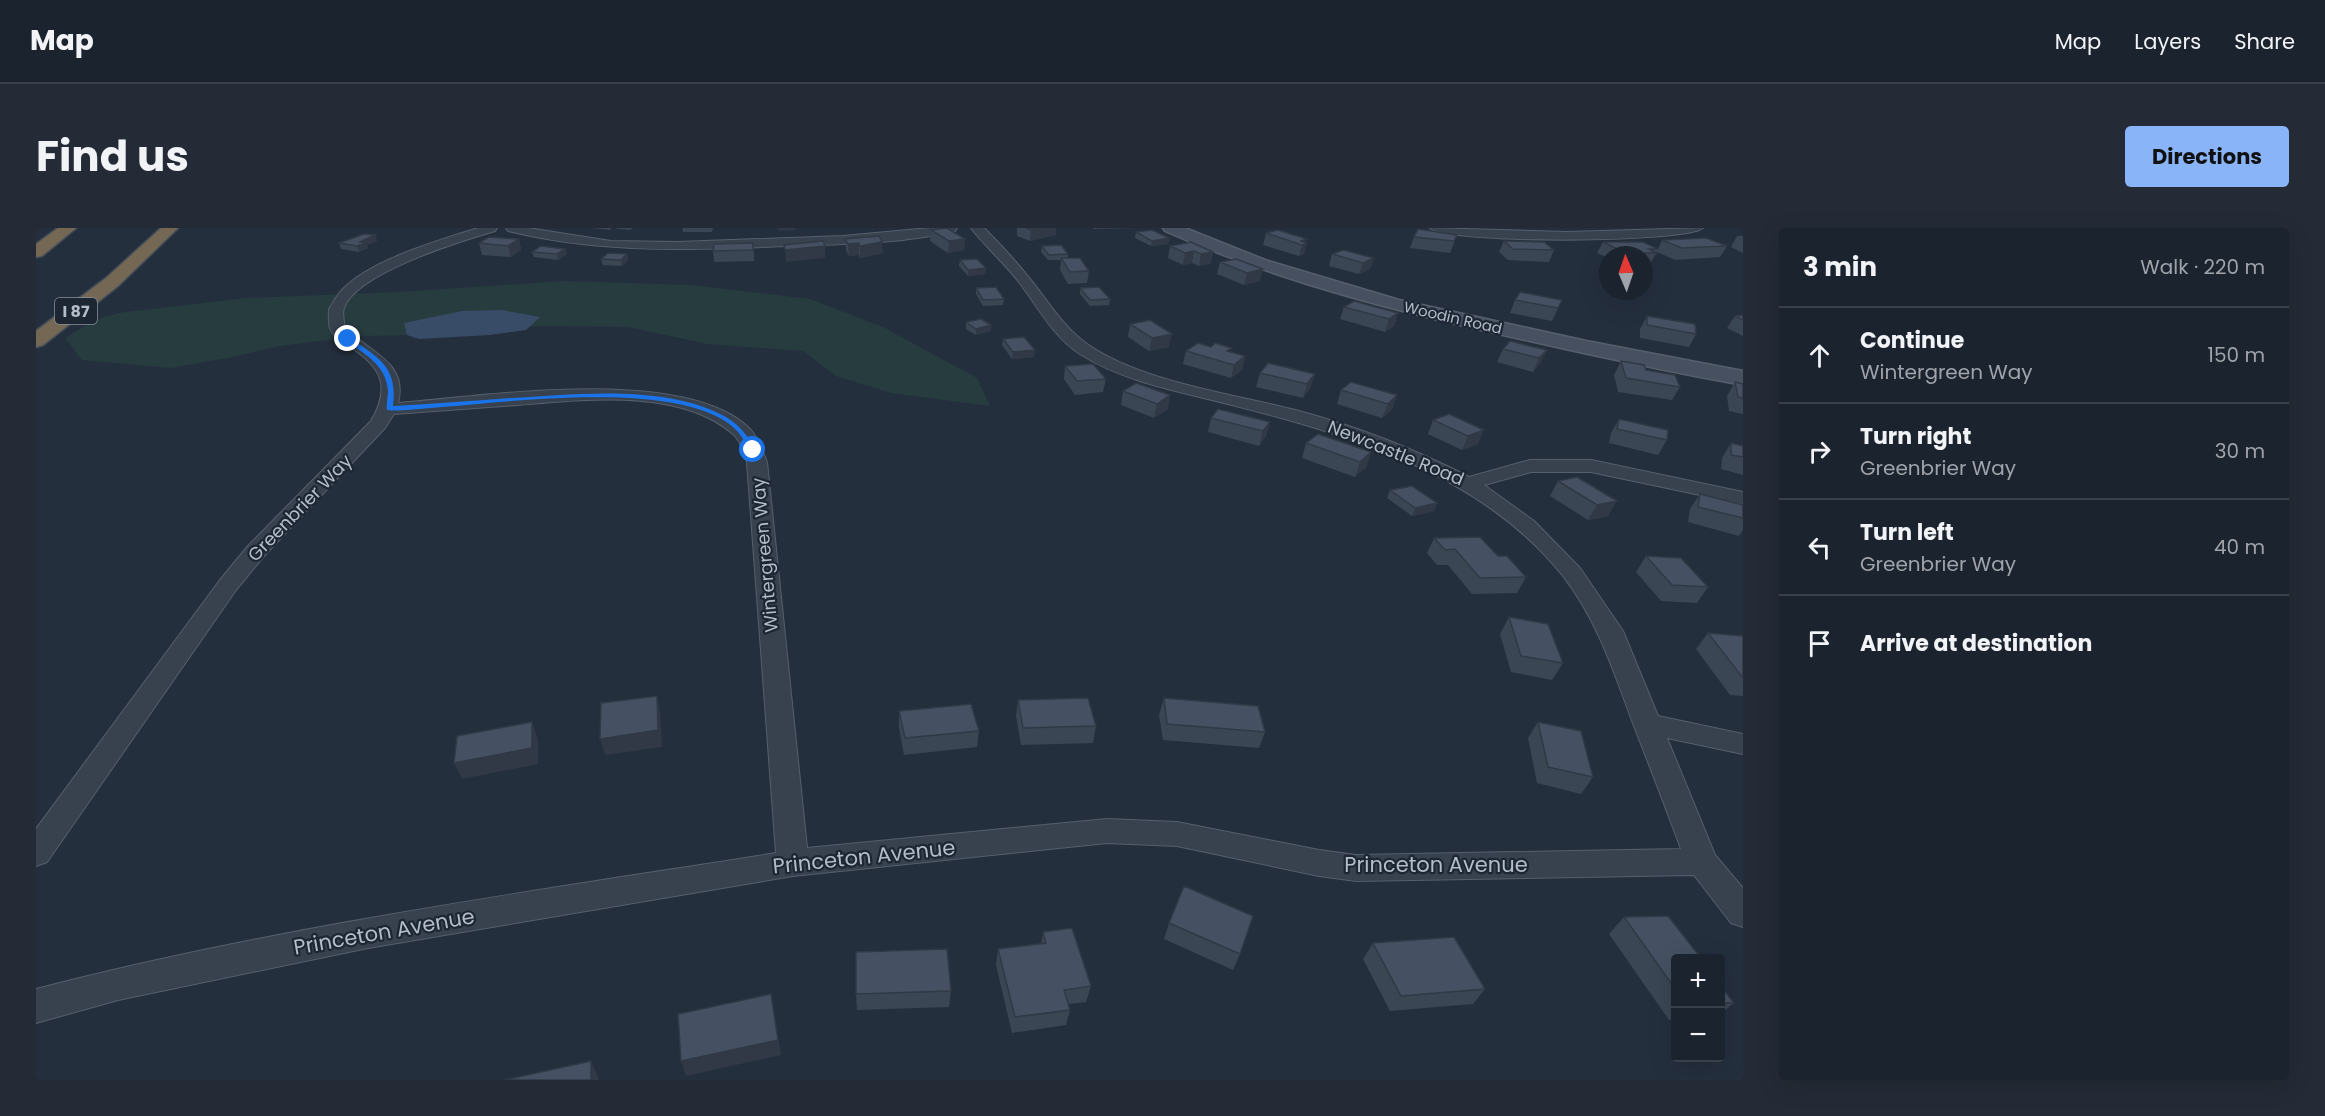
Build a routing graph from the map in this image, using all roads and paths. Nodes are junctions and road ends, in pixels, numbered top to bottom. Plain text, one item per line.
1 (68, 228) edge
2 (171, 228) edge
3 (187, 228) edge
4 (491, 228) edge
5 (512, 228) edge
6 (742, 228) edge
7 (951, 228) edge
8 (977, 228) edge
9 (1171, 228) edge
10 (1436, 228) edge
11 (1697, 228) edge
12 (751, 244) junction
13 (36, 252) edge
14 (115, 279) junction
15 (36, 341) edge
16 (1743, 378) edge
17 (389, 409) junction
18 (1470, 483) junction
19 (1743, 498) edge
20 (1647, 724) junction
21 (1743, 744) edge
22 (36, 854) edge
23 (1702, 862) junction
24 (793, 863) junction
25 (1743, 913) edge
26 (36, 1006) edge

1 - 13 highway
2 - 14 highway, I 87
3 - 14 highway
4 - 17 street
5 - 12 street
6 - 12 street
7 - 12 street
8 - 18 street, Newcastle Road
9 - 16 street, Woodin Road
10 - 11 street
14 - 15 highway, I 87
17 - 22 street, Greenbrier Way
17 - 24 street, Wintergreen Way
18 - 19 street
18 - 20 street, Newcastle Road
20 - 21 street
20 - 23 street, Newcastle Road
23 - 24 street, Princeton Avenue
23 - 25 street, Newcastle Road
24 - 26 street, Princeton Avenue

